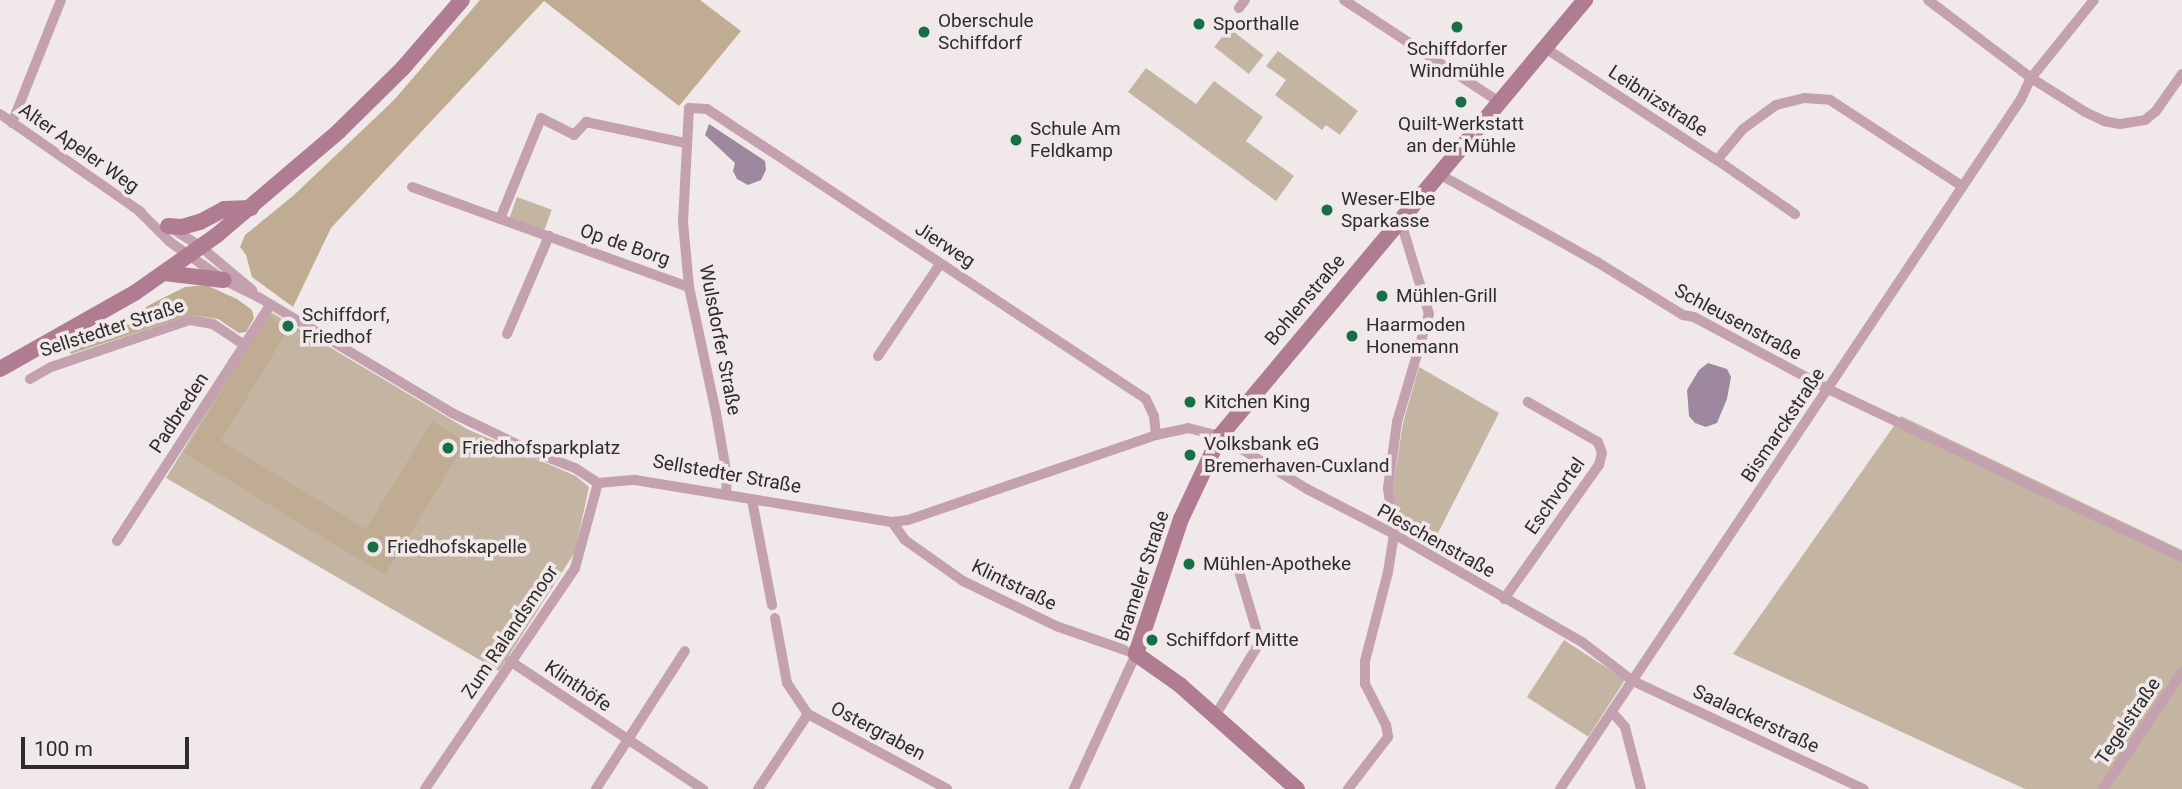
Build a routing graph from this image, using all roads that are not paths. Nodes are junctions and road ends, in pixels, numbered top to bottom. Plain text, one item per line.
1 (61, 0) edge
2 (462, 0) edge
3 (1344, 0) edge
4 (1585, 0) edge
5 (1927, 0) edge
6 (2094, 0) edge
7 (1944, 5) edge
8 (1545, 48) junction
9 (2182, 74) edge
10 (2031, 78) junction
11 (1499, 102) junction
12 (689, 108) joint
13 (0, 114) edge
14 (12, 123) junction
15 (686, 143) junction
16 (1717, 160) junction
17 (1438, 174) junction
18 (1962, 186) junction
19 (412, 187) dead end
20 (251, 208) junction
21 (138, 210) junction
22 (1795, 214) dead end
23 (500, 219) junction
24 (1401, 219) junction
25 (168, 226) junction
26 (549, 236) junction
27 (194, 251) junction
28 (940, 264) junction
29 (164, 273) junction
30 (223, 280) junction
31 (689, 287) junction
32 (260, 298) junction
33 (271, 305) junction
34 (507, 334) dead end
35 (244, 345) junction
36 (878, 356) dead end
37 (0, 369) edge
38 (30, 379) dead end
39 (1828, 389) junction
40 (1528, 402) dead end
41 (1156, 435) junction
42 (1220, 436) junction
43 (598, 483) junction
44 (726, 494) junction
45 (752, 500) junction
46 (892, 522) junction
47 (1394, 534) junction
48 (117, 541) dead end
49 (2182, 556) edge
50 (1240, 575) dead end
51 (1504, 599) junction
52 (772, 605) dead end
53 (775, 618) dead end
54 (685, 651) dead end
55 (1136, 654) junction
56 (510, 661) junction
57 (2182, 672) edge
58 (1633, 681) junction
59 (1612, 712) junction
60 (807, 713) junction
61 (1216, 716) junction
62 (627, 740) junction
63 (425, 789) edge
64 (596, 789) edge
65 (703, 789) edge
66 (758, 789) edge
67 (947, 789) edge
68 (1074, 789) edge
69 (1297, 789) edge
70 (1348, 789) edge
71 (1560, 789) edge
72 (1641, 789) edge
73 (1864, 789) edge
74 (2104, 789) edge

1 - 14 street
2 - 20 street, Sellstedter Straße
3 - 11 street
4 - 8 street, Bohlenstraße
5 - 7 street
6 - 10 street, Bismarckstraße
7 - 10 street
8 - 11 street, Bohlenstraße
8 - 16 street, Leibnizstraße
9 - 10 street
10 - 18 street, Bismarckstraße
11 - 17 street, Bohlenstraße
12 - 15 street, Wulsdorfer Straße
12 - 28 street, Jierweg
13 - 14 street, Alter Apeler Weg
14 - 21 street, Alter Apeler Weg
15 - 23 street
15 - 31 street, Wulsdorfer Straße
16 - 18 street, Leibnizstraße
16 - 22 street
17 - 24 street, Bohlenstraße
17 - 39 street, Schleusenstraße
18 - 39 street, Bismarckstraße
19 - 23 street, Op de Borg
20 - 25 street
20 - 27 street, Sellstedter Straße
21 - 25 street, Alter Apeler Weg
21 - 27 street, Alter Apeler Weg
23 - 26 street, Op de Borg
24 - 42 street, Bohlenstraße
24 - 47 street
25 - 27 street, Alter Apeler Weg
26 - 31 street, Op de Borg
26 - 34 street, Op de Borg
27 - 29 street, Sellstedter Straße
27 - 30 street
27 - 32 street
28 - 36 street
28 - 41 street, Jierweg
29 - 30 street
29 - 37 street, Sellstedter Straße
30 - 32 street
31 - 44 street, Wulsdorfer Straße
32 - 33 street
33 - 35 street, Padbreden
33 - 43 street
35 - 38 street, Sellstedter Straße
35 - 48 street, Padbreden
39 - 49 street, Schleusenstraße
39 - 58 street, Bismarckstraße
40 - 51 street, Eschvortel
41 - 42 street, Sellstedter Straße
41 - 46 street, Sellstedter Straße
42 - 47 street, Pleschenstraße
42 - 55 street, Brameler Straße
43 - 44 street, Sellstedter Straße
43 - 56 street, Zum Ralandsmoor
44 - 45 street, Sellstedter Straße
45 - 46 street, Sellstedter Straße
45 - 52 street
46 - 55 street, Klintstraße
47 - 51 street, Pleschenstraße
47 - 70 street
50 - 61 street
51 - 58 street, Pleschenstraße
53 - 60 street, Ostergraben
54 - 62 street
55 - 61 street, Brameler Straße
55 - 68 street
56 - 62 street, Klinthöfe
56 - 63 street, Zum Ralandsmoor
57 - 74 street, Tegelstraße
58 - 59 street, Bismarckstraße
58 - 73 street, Saalackerstraße
59 - 71 street, Bismarckstraße
59 - 72 street
60 - 66 street
60 - 67 street, Ostergraben
61 - 69 street, Brameler Straße
62 - 64 street
62 - 65 street, Klinthöfe

